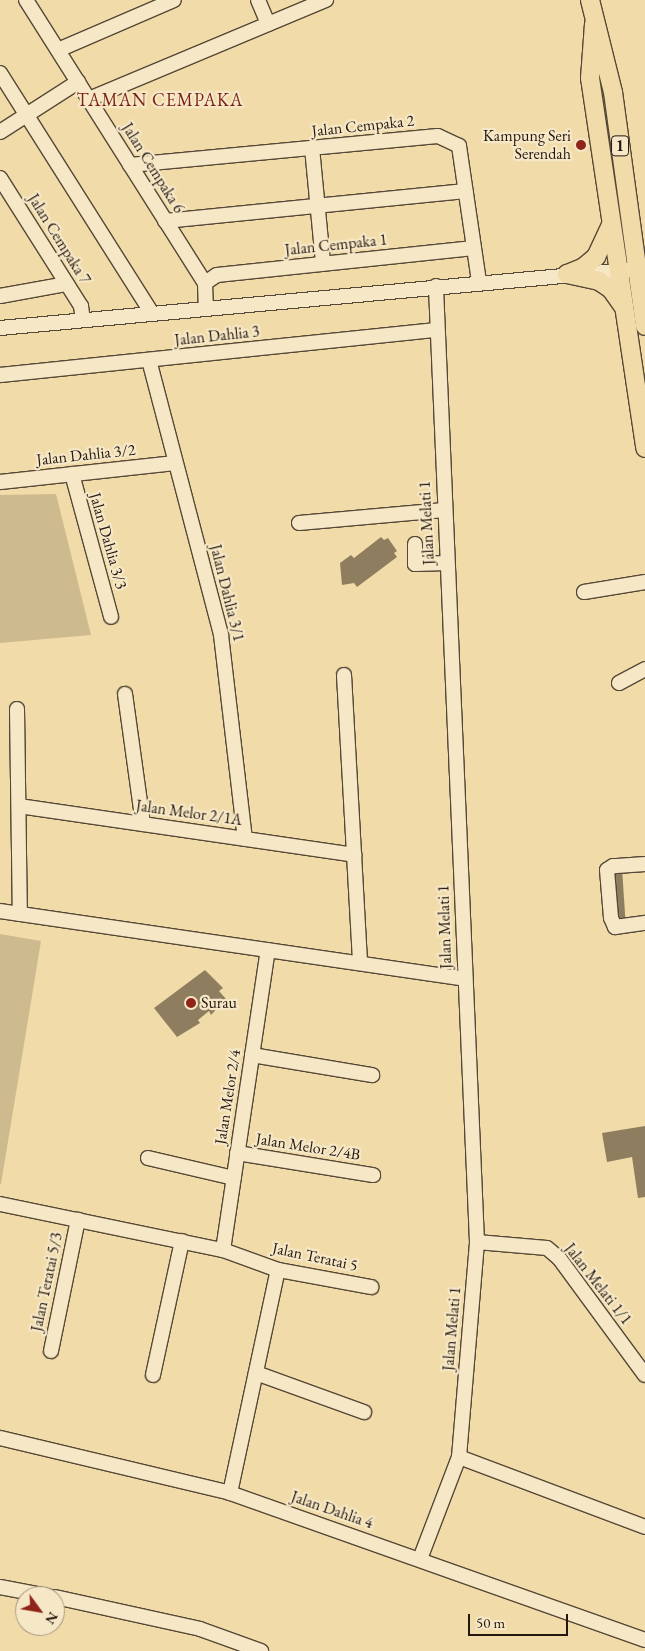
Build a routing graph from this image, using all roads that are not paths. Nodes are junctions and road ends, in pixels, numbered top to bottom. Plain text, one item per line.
1 (28, 0) edge
2 (174, 0) edge
3 (258, 0) edge
4 (326, 0) edge
5 (590, 0) edge
6 (268, 24) junction
7 (594, 24) junction
8 (58, 50) junction
9 (0, 73) edge
10 (78, 82) junction
11 (88, 99) junction
12 (27, 115) junction
13 (0, 132) edge
14 (312, 148) junction
15 (130, 165) junction
16 (0, 178) edge
17 (466, 191) junction
18 (317, 206) junction
19 (165, 221) junction
20 (612, 223) junction
21 (474, 248) junction
22 (323, 263) junction
23 (636, 270) junction
24 (618, 271) junction
25 (567, 274) junction
26 (479, 282) junction
27 (205, 283) junction
28 (67, 284) junction
29 (436, 286) junction
30 (0, 296) edge
31 (624, 306) junction
32 (206, 308) junction
33 (152, 313) junction
34 (83, 320) junction
35 (645, 326) edge
36 (0, 328) edge
37 (437, 330) junction
38 (149, 360) junction
39 (0, 375) edge
40 (645, 448) edge
41 (175, 463) junction
42 (72, 474) junction
43 (0, 482) edge
44 (444, 510) junction
45 (298, 523) dead end
46 (414, 544) dead end
47 (447, 563) junction
48 (645, 582) edge
49 (584, 592) dead end
50 (111, 617) dead end
51 (645, 669) edge
52 (344, 675) dead end
53 (619, 684) dead end
54 (125, 694) dead end
55 (17, 709) dead end
56 (19, 806) junction
57 (143, 824) junction
58 (245, 839) junction
59 (354, 855) junction
60 (645, 864) edge
61 (0, 911) edge
62 (20, 914) junction
63 (645, 923) edge
64 (268, 950) junction
65 (360, 963) junction
66 (465, 979) junction
67 (252, 1054) junction
68 (372, 1075) dead end
69 (238, 1153) junction
70 (148, 1158) dead end
71 (373, 1176) dead end
72 (234, 1178) junction
73 (0, 1204) edge
74 (78, 1220) junction
75 (182, 1241) junction
76 (477, 1242) junction
77 (223, 1250) junction
78 (278, 1270) junction
79 (371, 1287) dead end
80 (51, 1351) dead end
81 (256, 1373) junction
82 (153, 1375) dead end
83 (645, 1375) edge
84 (364, 1412) dead end
85 (0, 1438) edge
86 (459, 1457) junction
87 (230, 1493) junction
88 (645, 1527) edge
89 (420, 1559) junction
90 (0, 1587) edge
91 (15, 1590) edge
92 (65, 1599) edge
93 (645, 1640) edge
94 (261, 1651) edge

1 - 8 street, Jalan Cempaka 6
2 - 8 street
3 - 6 street
4 - 6 street
5 - 7 main road, 1
6 - 11 street
7 - 20 main road, 1
7 - 23 main road, 1
8 - 10 street, Jalan Cempaka 6
9 - 12 street
10 - 11 street, Jalan Cempaka 6
10 - 12 street
11 - 15 street, Jalan Cempaka 6
12 - 13 street
12 - 33 street
14 - 15 street, Jalan Cempaka 2
14 - 17 street, Jalan Cempaka 2
14 - 18 street
15 - 19 street, Jalan Cempaka 6
16 - 28 street, Jalan Cempaka 7
17 - 18 street
17 - 21 street, Jalan Cempaka 2
18 - 19 street
18 - 22 street
19 - 27 street, Jalan Cempaka 6
20 - 24 main road, 1
20 - 25 main road
21 - 22 street, Jalan Cempaka 1
21 - 26 street, Jalan Cempaka 2
22 - 27 street, Jalan Cempaka 1
23 - 24 street
23 - 35 main road, 1
24 - 25 street
24 - 31 main road, 1
25 - 26 street
25 - 31 main road
26 - 29 street
27 - 32 street
28 - 30 street
28 - 34 street, Jalan Cempaka 7
29 - 32 street
29 - 37 street, Jalan Melati 1
31 - 40 main road, 1
32 - 33 street
33 - 34 street
34 - 36 street
37 - 38 street, Jalan Dahlia 3
37 - 44 street, Jalan Melati 1
38 - 39 street, Jalan Dahlia 3
38 - 41 street, Jalan Dahlia 3/1
41 - 42 street, Jalan Dahlia 3/2
41 - 58 street, Jalan Dahlia 3/1
42 - 43 street, Jalan Dahlia 3/2
42 - 50 street, Jalan Dahlia 3/3
44 - 45 street
44 - 47 street, Jalan Melati 1
46 - 47 street
47 - 66 street, Jalan Melati 1
48 - 49 street
51 - 53 street
52 - 59 street
54 - 57 street
55 - 56 street
56 - 57 street, Jalan Melor 2/1A
56 - 62 street
57 - 58 street, Jalan Melor 2/1A
58 - 59 street, Jalan Melor 2/1A
59 - 65 street
60 - 63 street
61 - 62 street
62 - 64 street
64 - 65 street
64 - 67 street, Jalan Melor 2/4
65 - 66 street
66 - 76 street, Jalan Melati 1
67 - 68 street
67 - 69 street, Jalan Melor 2/4
69 - 71 street, Jalan Melor 2/4B
69 - 72 street, Jalan Melor 2/4
70 - 72 street
72 - 77 street, Jalan Melor 2/4
73 - 74 street, Jalan Teratai 5
74 - 75 street, Jalan Teratai 5
74 - 80 street, Jalan Teratai 5/3
75 - 77 street, Jalan Teratai 5
75 - 82 street
76 - 83 street, Jalan Melati 1/1
76 - 86 street, Jalan Melati 1
77 - 78 street, Jalan Teratai 5
78 - 79 street, Jalan Teratai 5
78 - 81 street
81 - 84 street
81 - 87 street
85 - 87 street, Jalan Dahlia 4
86 - 88 street
86 - 89 street, Jalan Melati 1
87 - 89 street, Jalan Dahlia 4
89 - 93 street, Jalan Dahlia 4
90 - 91 street
92 - 94 street

